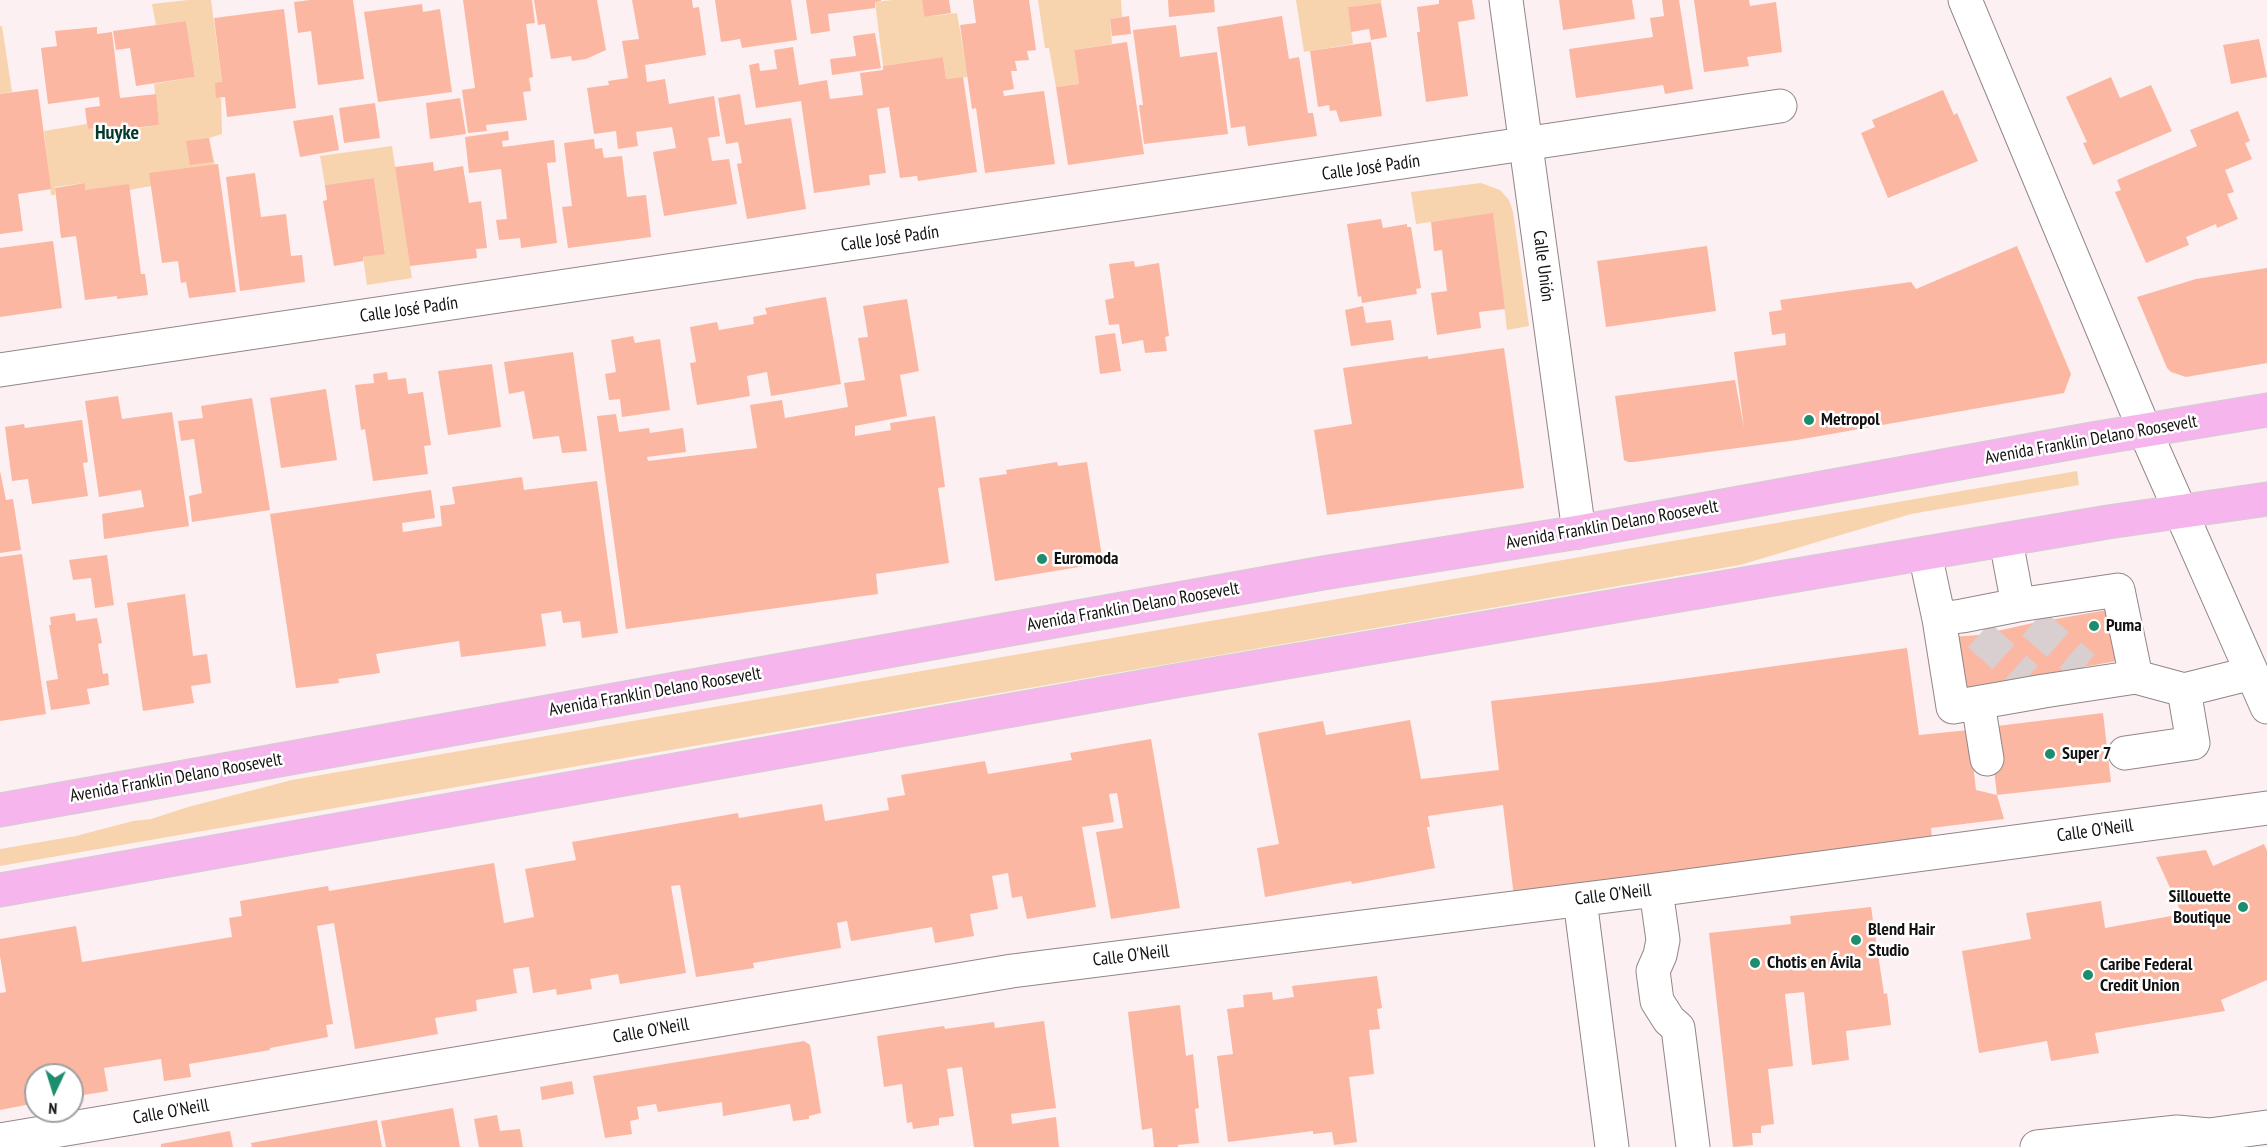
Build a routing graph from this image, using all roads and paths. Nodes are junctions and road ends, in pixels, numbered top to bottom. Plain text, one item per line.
1 (1506, 0) edge
2 (1965, 0) edge
3 (1780, 106) dead end
4 (1527, 145) junction
5 (0, 370) edge
6 (2267, 410) edge
7 (2145, 431) junction
8 (2267, 499) edge
9 (2181, 511) junction
10 (1579, 532) junction
11 (2006, 541) junction
12 (1925, 554) junction
13 (2026, 614) junction
14 (1960, 623) junction
15 (2252, 673) junction
16 (2136, 677) junction
17 (2184, 690) junction
18 (1978, 703) junction
19 (2267, 707) edge
20 (2125, 753) dead end
21 (1988, 759) dead end
22 (2267, 807) edge
23 (0, 810) edge
24 (0, 890) edge
25 (1656, 890) junction
26 (1580, 900) junction
27 (2267, 1127) edge
28 (0, 1140) edge
29 (1612, 1147) edge
30 (1693, 1147) edge
31 (2037, 1147) edge

1 - 4 street, Calle Unión
2 - 7 street
3 - 4 street, Calle José Padín
4 - 5 street, Calle José Padín
4 - 10 street, Calle Unión
6 - 7 main road, Avenida Franklin Delano Roosevelt
7 - 9 street
7 - 10 main road, Avenida Franklin Delano Roosevelt
8 - 9 main road
9 - 11 main road
9 - 15 street
10 - 23 main road, Avenida Franklin Delano Roosevelt
11 - 12 main road
11 - 13 street
12 - 14 street
12 - 24 main road
13 - 14 street
13 - 16 street
14 - 18 street
15 - 17 street
15 - 19 street
16 - 17 street
16 - 18 street
17 - 20 street
18 - 21 street
22 - 25 street, Calle O'Neill
25 - 26 street, Calle O'Neill
25 - 30 street
26 - 28 street, Calle O'Neill
26 - 29 street
27 - 31 street

